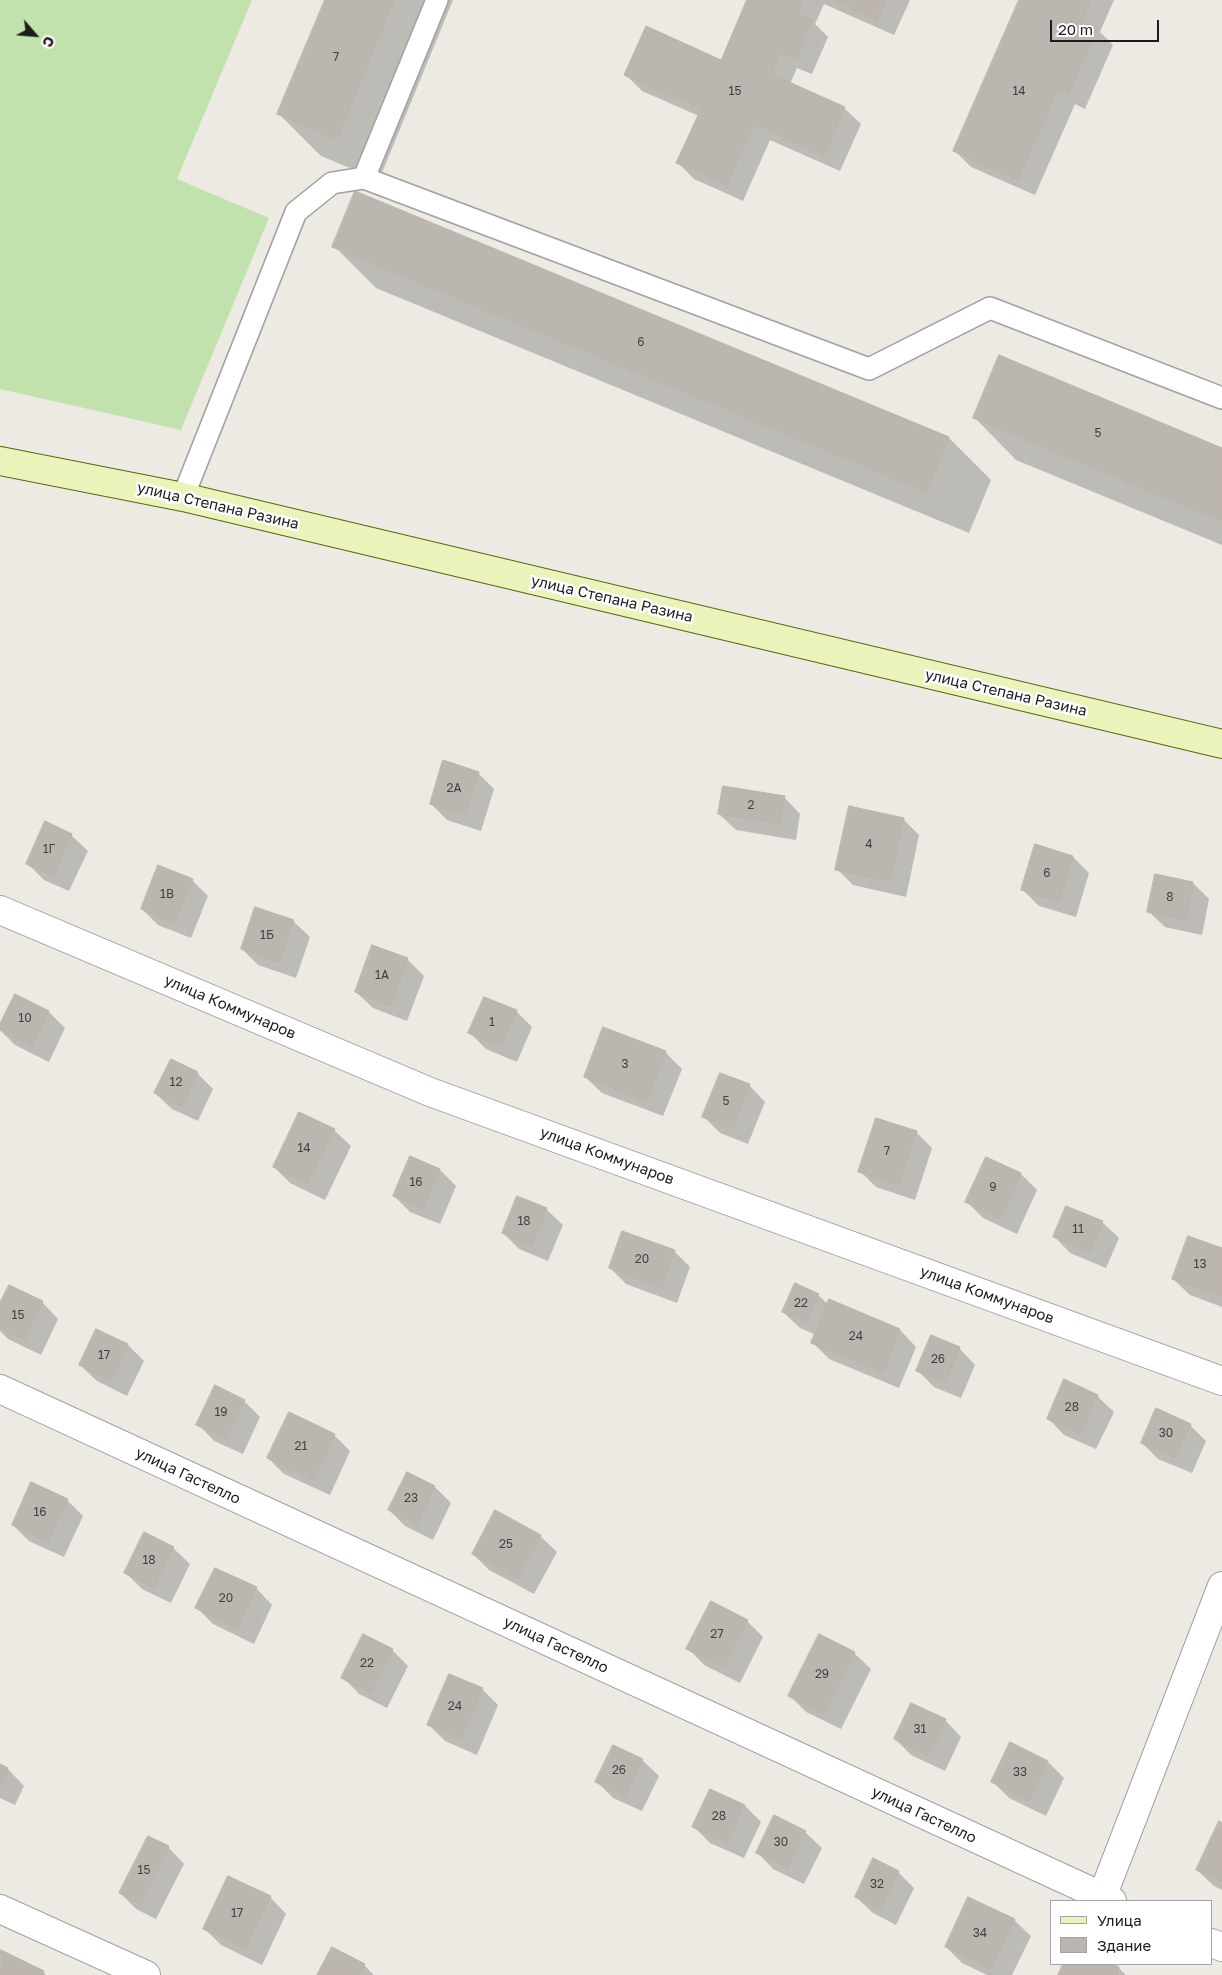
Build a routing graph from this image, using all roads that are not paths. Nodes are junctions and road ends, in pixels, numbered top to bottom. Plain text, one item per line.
1 (436, 0) edge
2 (364, 178) junction
3 (1222, 398) edge
4 (0, 461) edge
5 (183, 497) junction
6 (1222, 744) edge
7 (0, 910) edge
8 (1222, 1381) edge
9 (0, 1389) edge
10 (1222, 1586) edge
11 (1107, 1899) edge
12 (0, 1909) edge
13 (146, 1975) edge

1 - 2 lane
2 - 3 lane
2 - 5 lane
4 - 5 main road, улица Степана Разина
5 - 6 main road, улица Степана Разина
7 - 8 street, улица Коммунаров
9 - 11 street, улица Гастелло
10 - 11 street
12 - 13 street

